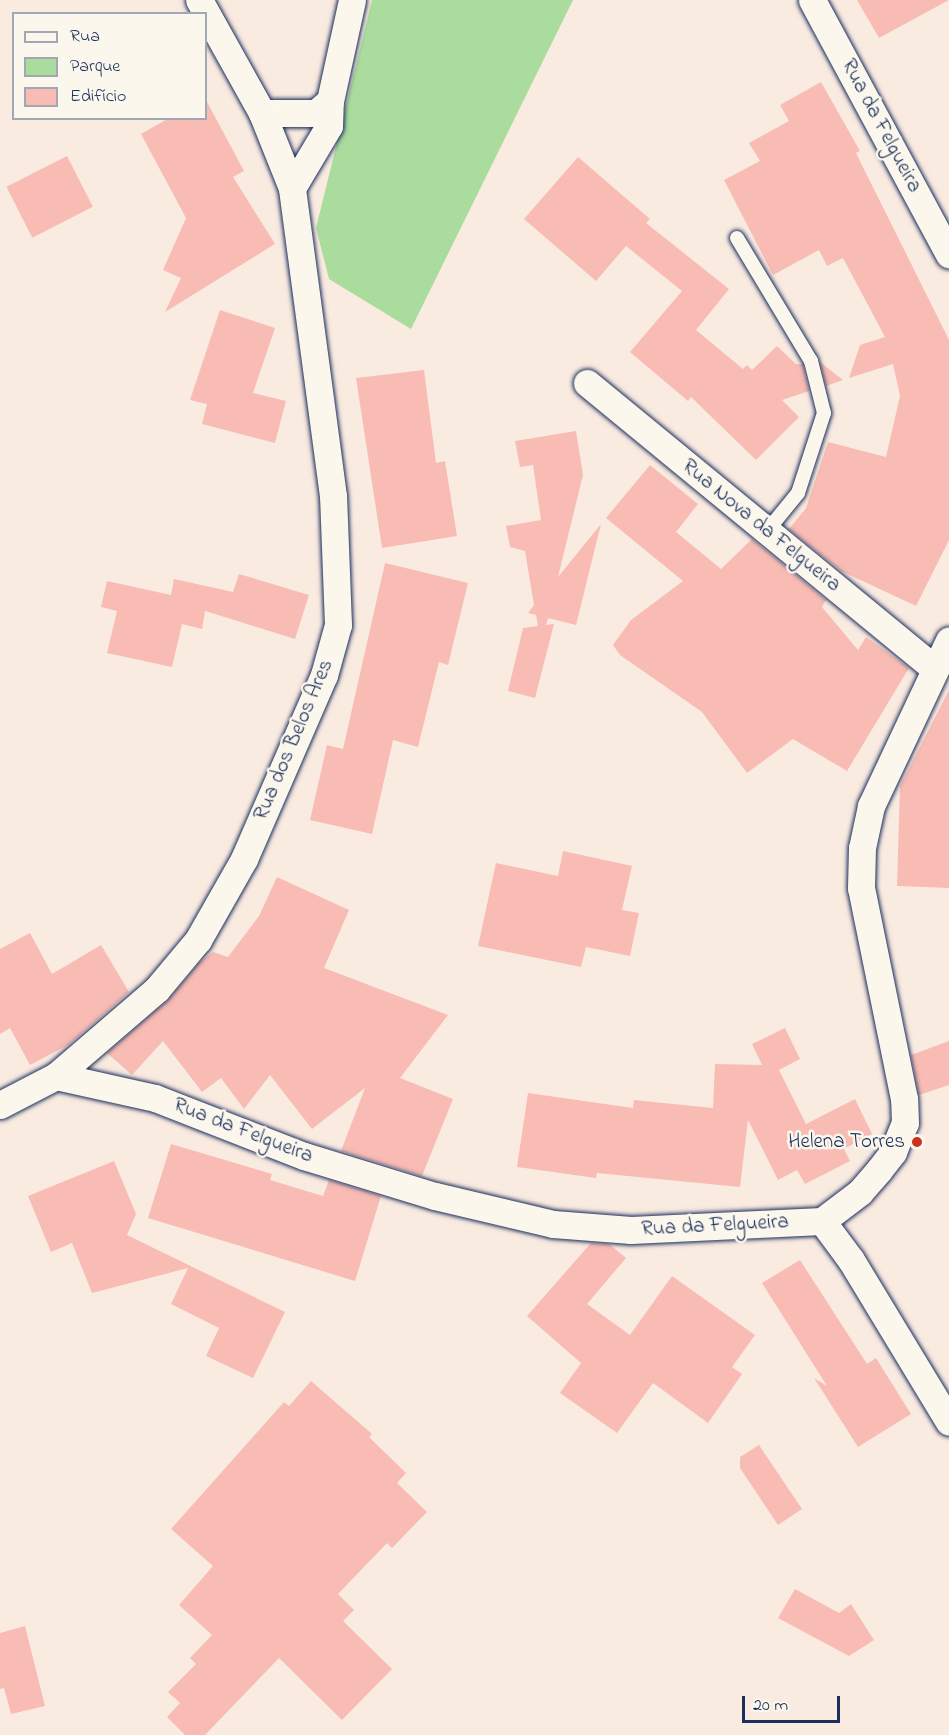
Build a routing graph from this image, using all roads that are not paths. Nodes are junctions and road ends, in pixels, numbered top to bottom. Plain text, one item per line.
1 (352, 0) edge
2 (812, 0) edge
3 (207, 14) edge
4 (330, 101) junction
5 (262, 113) junction
6 (292, 188) junction
7 (737, 238) dead end
8 (949, 254) edge
9 (587, 383) dead end
10 (767, 531) junction
11 (949, 640) edge
12 (935, 669) junction
13 (56, 1076) junction
14 (0, 1105) edge
15 (822, 1221) junction
16 (949, 1422) edge

1 - 4 street
2 - 8 street, Rua da Felgueira
3 - 5 street, Rua dos Belos Ares
4 - 5 street
4 - 6 street
5 - 6 street, Rua dos Belos Ares
6 - 13 street, Rua dos Belos Ares
7 - 10 lane
9 - 10 street, Rua Nova da Felgueira
10 - 12 street, Rua Nova da Felgueira
11 - 12 street
12 - 15 street
13 - 14 street
13 - 15 street, Rua da Felgueira
15 - 16 street

